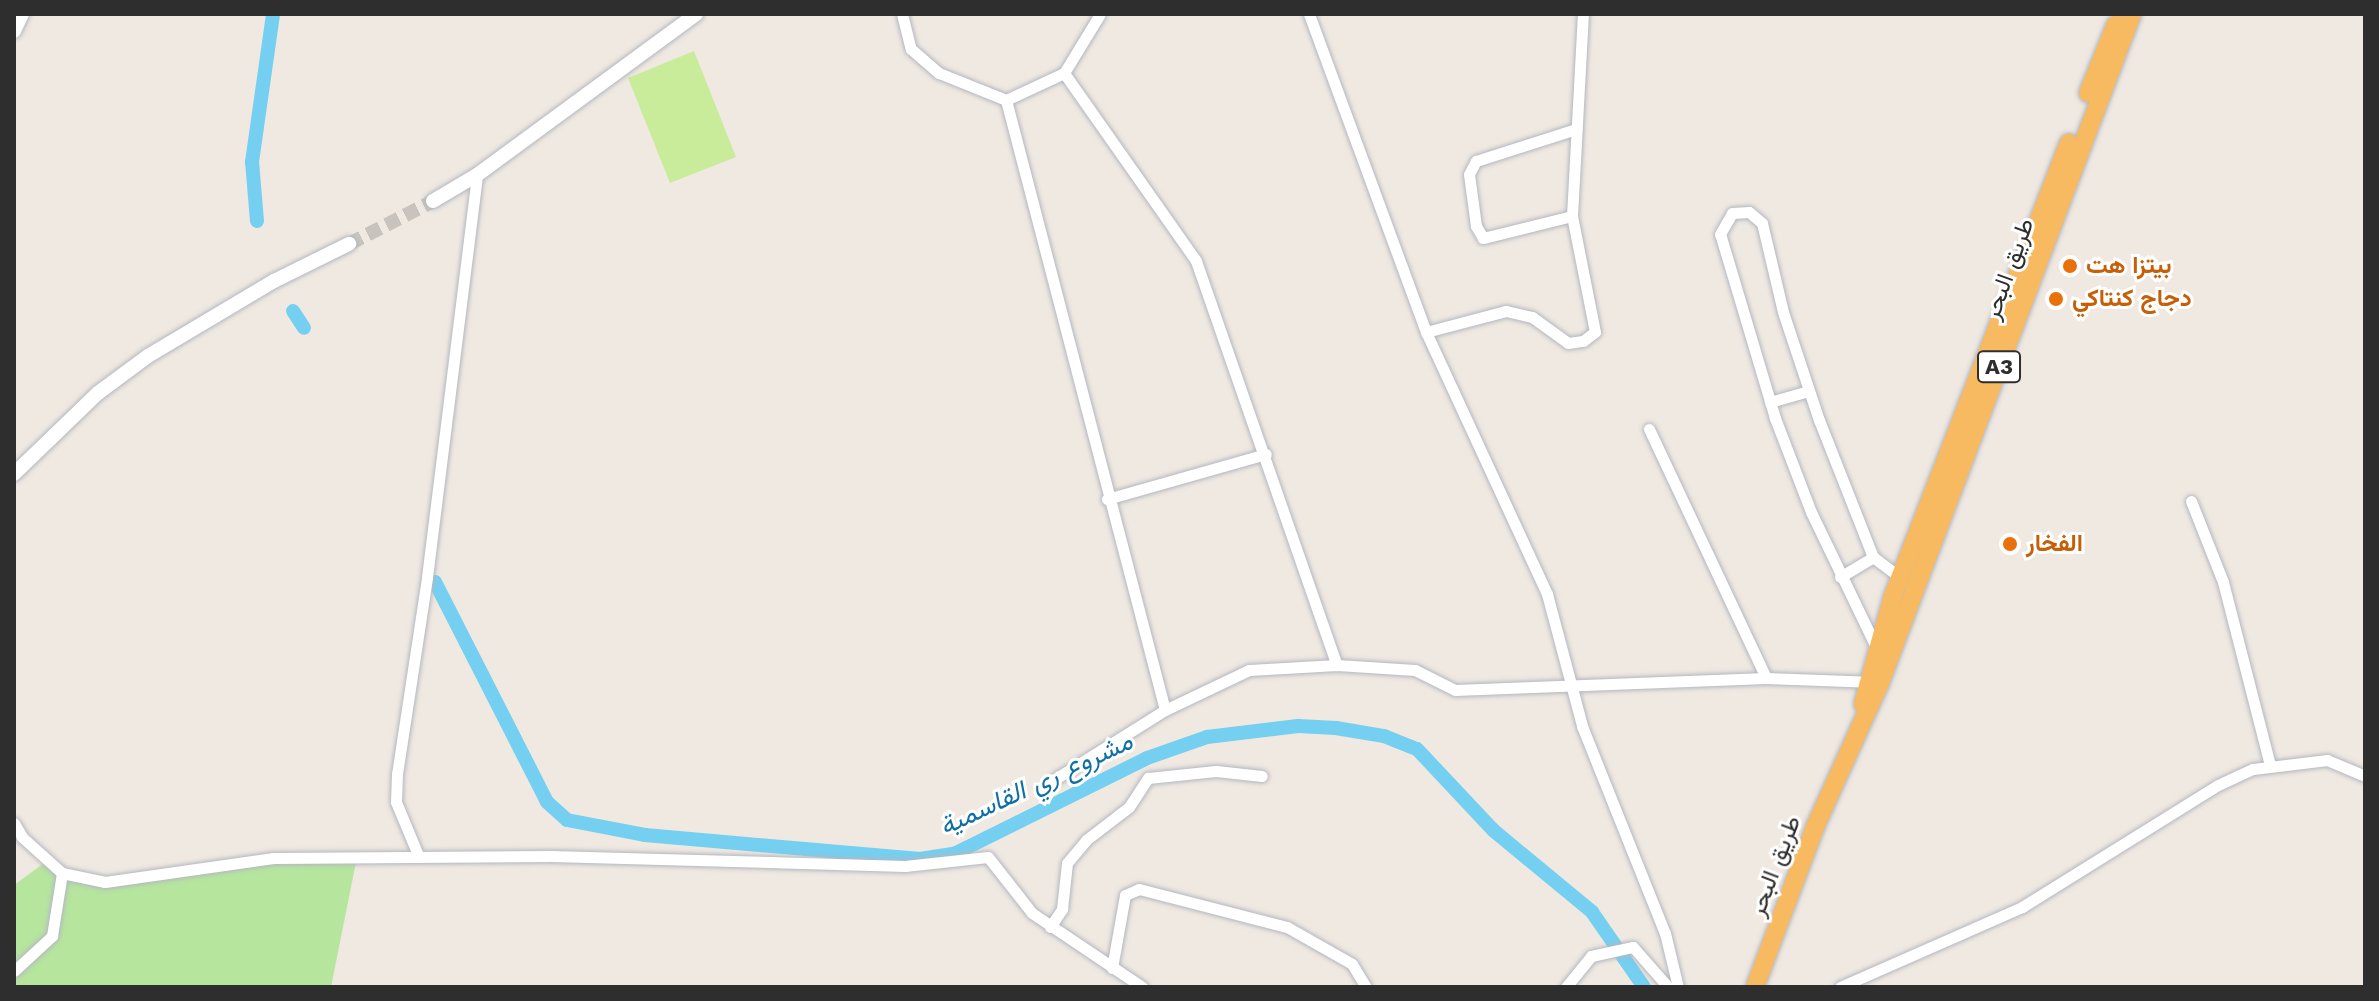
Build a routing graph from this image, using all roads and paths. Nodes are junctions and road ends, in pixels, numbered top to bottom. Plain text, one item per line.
1 (22, 14) edge
2 (696, 14) edge
3 (902, 14) edge
4 (1100, 14) edge
5 (1309, 14) edge
6 (1583, 14) edge
7 (2120, 14) edge
8 (2132, 14) edge
9 (14, 31) edge
10 (1064, 73) junction
11 (1006, 100) junction
12 (1576, 129) junction
13 (477, 175) junction
14 (433, 201) tunnel mouth
15 (1572, 216) junction
16 (349, 244) tunnel mouth
17 (1426, 332) junction
18 (1808, 391) junction
19 (1770, 402) junction
20 (1968, 428) junction
21 (1649, 429) dead end
22 (1266, 454) junction
23 (14, 474) edge
24 (1107, 499) junction
25 (2191, 501) dead end
26 (1930, 526) junction
27 (1873, 557) junction
28 (1840, 577) junction
29 (1900, 577) junction
30 (1900, 599) junction
31 (1877, 649) junction
32 (1337, 665) junction
33 (1766, 678) junction
34 (1873, 682) junction
35 (1570, 683) junction
36 (1165, 710) junction
37 (2270, 765) junction
38 (1262, 776) dead end
39 (2365, 776) edge
40 (1055, 779) dead end
41 (14, 823) edge
42 (418, 855) junction
43 (62, 873) junction
44 (1050, 927) junction
45 (1112, 968) junction
46 (14, 971) edge
47 (1142, 987) edge
48 (1366, 987) edge
49 (1566, 987) edge
50 (1668, 987) edge
51 (1678, 987) edge
52 (1755, 987) edge
53 (1840, 987) edge

1 - 9 main road
2 - 13 main road
3 - 11 street
4 - 10 street
5 - 17 street
6 - 12 street
7 - 20 highway, طريق البحر / A3
8 - 20 highway, طريق البحر / A3
10 - 11 street
10 - 22 street
11 - 24 street
12 - 15 street
12 - 15 street
13 - 14 main road
13 - 42 street
15 - 17 street
16 - 23 main road
17 - 35 street
18 - 19 street
18 - 19 street
18 - 27 street
19 - 28 street
20 - 26 highway, طريق البحر / A3
21 - 33 street
22 - 24 street
22 - 32 street
24 - 36 street
25 - 37 street
26 - 29 highway, طريق البحر / A3
26 - 30 highway, طريق البحر / A3
27 - 28 street
27 - 29 street
28 - 31 street
29 - 30 highway, طريق البحر / A3
30 - 31 highway, طريق البحر / A3
30 - 34 highway, طريق البحر / A3
31 - 34 highway, طريق البحر / A3
32 - 35 street
32 - 36 street
33 - 34 street
33 - 35 street
34 - 52 highway, طريق البحر / A3
35 - 51 street
36 - 40 street
37 - 39 street
37 - 53 street
38 - 44 street
41 - 43 street
42 - 43 street
42 - 44 street
43 - 46 street
44 - 45 street
45 - 47 street
45 - 48 street
49 - 50 street

